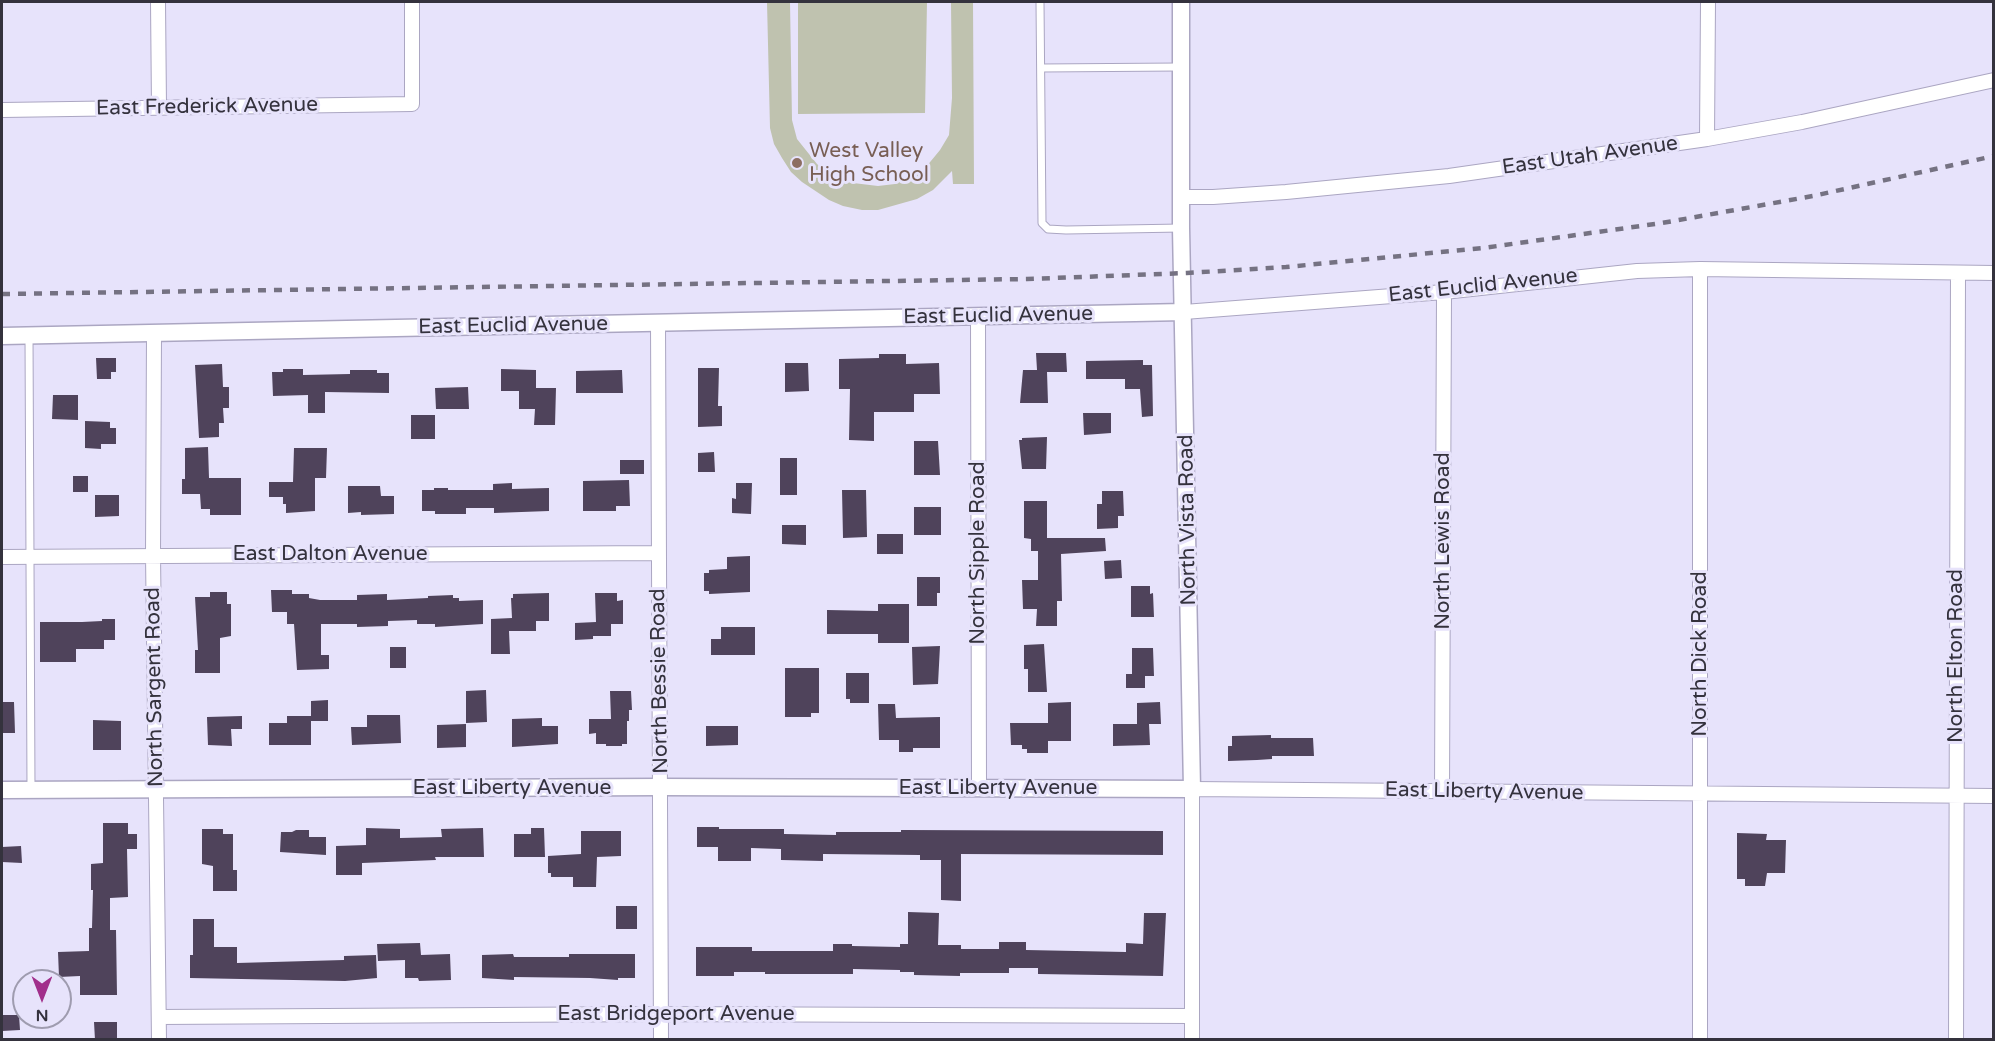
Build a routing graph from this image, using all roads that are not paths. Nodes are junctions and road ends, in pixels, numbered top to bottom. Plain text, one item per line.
1 (158, 2) edge
2 (412, 2) edge
3 (1040, 2) edge
4 (1181, 2) edge
5 (1708, 2) edge
6 (1180, 67) junction
7 (1041, 68) junction
8 (1994, 80) edge
9 (159, 107) junction
10 (2, 110) edge
11 (1707, 139) junction
12 (1181, 197) junction
13 (1181, 228) junction
14 (1700, 269) junction
15 (1958, 273) junction
16 (1994, 273) edge
17 (1444, 292) junction
18 (1184, 312) junction
19 (978, 317) junction
20 (658, 323) junction
21 (154, 334) junction
22 (29, 335) junction
23 (2, 336) edge
24 (658, 552) junction
25 (153, 555) junction
26 (30, 556) junction
27 (2, 557) edge
28 (661, 787) junction
29 (979, 788) junction
30 (156, 789) junction
31 (1192, 789) junction
32 (2, 790) edge
33 (31, 790) junction
34 (1442, 791) junction
35 (1700, 795) junction
36 (1956, 796) junction
37 (1994, 796) edge
38 (661, 1014) junction
39 (1192, 1016) junction
40 (159, 1017) junction
41 (159, 1040) edge
42 (661, 1040) edge
43 (1192, 1040) edge
44 (1700, 1040) edge
45 (1956, 1040) edge

1 - 9 street
2 - 9 street, East Frederick Avenue
3 - 7 lane
4 - 6 street, North Vista Road
5 - 11 street
6 - 7 lane
6 - 12 street, North Vista Road
7 - 13 lane
8 - 11 street, East Utah Avenue
9 - 10 street, East Frederick Avenue
11 - 12 street, East Utah Avenue
12 - 13 street, North Vista Road
13 - 18 street, North Vista Road
14 - 15 street, East Euclid Avenue
14 - 17 street, East Euclid Avenue
14 - 35 street, North Dick Road
15 - 16 street, East Euclid Avenue
15 - 36 street, North Elton Road
17 - 18 street, East Euclid Avenue
17 - 34 street, North Lewis Road
18 - 19 street, East Euclid Avenue
18 - 31 street, North Vista Road
19 - 20 street, East Euclid Avenue
19 - 29 street, North Sipple Road
20 - 21 street, East Euclid Avenue
20 - 24 street, North Bessie Road
21 - 22 street, East Euclid Avenue
21 - 25 street, North Sargent Road
22 - 23 street, East Euclid Avenue
22 - 26 lane
24 - 25 street, East Dalton Avenue
24 - 28 street, North Bessie Road
25 - 26 street, East Dalton Avenue
25 - 30 street, North Sargent Road
26 - 27 street, East Dalton Avenue
26 - 33 lane
28 - 29 street, East Liberty Avenue
28 - 30 street, East Liberty Avenue
28 - 38 street, North Bessie Road
29 - 31 street, East Liberty Avenue
30 - 33 street, East Liberty Avenue
30 - 40 street, North Sargent Road
31 - 34 street, East Liberty Avenue
31 - 39 street, North Vista Road
32 - 33 street, East Liberty Avenue
34 - 35 street, East Liberty Avenue
35 - 36 street, East Liberty Avenue
35 - 44 street, North Dick Road
36 - 37 street, East Liberty Avenue
36 - 45 street, North Elton Road
38 - 39 street, East Bridgeport Avenue
38 - 40 street, East Bridgeport Avenue
38 - 42 street, North Bessie Road
39 - 43 street, North Vista Road
40 - 41 street, North Sargent Road

